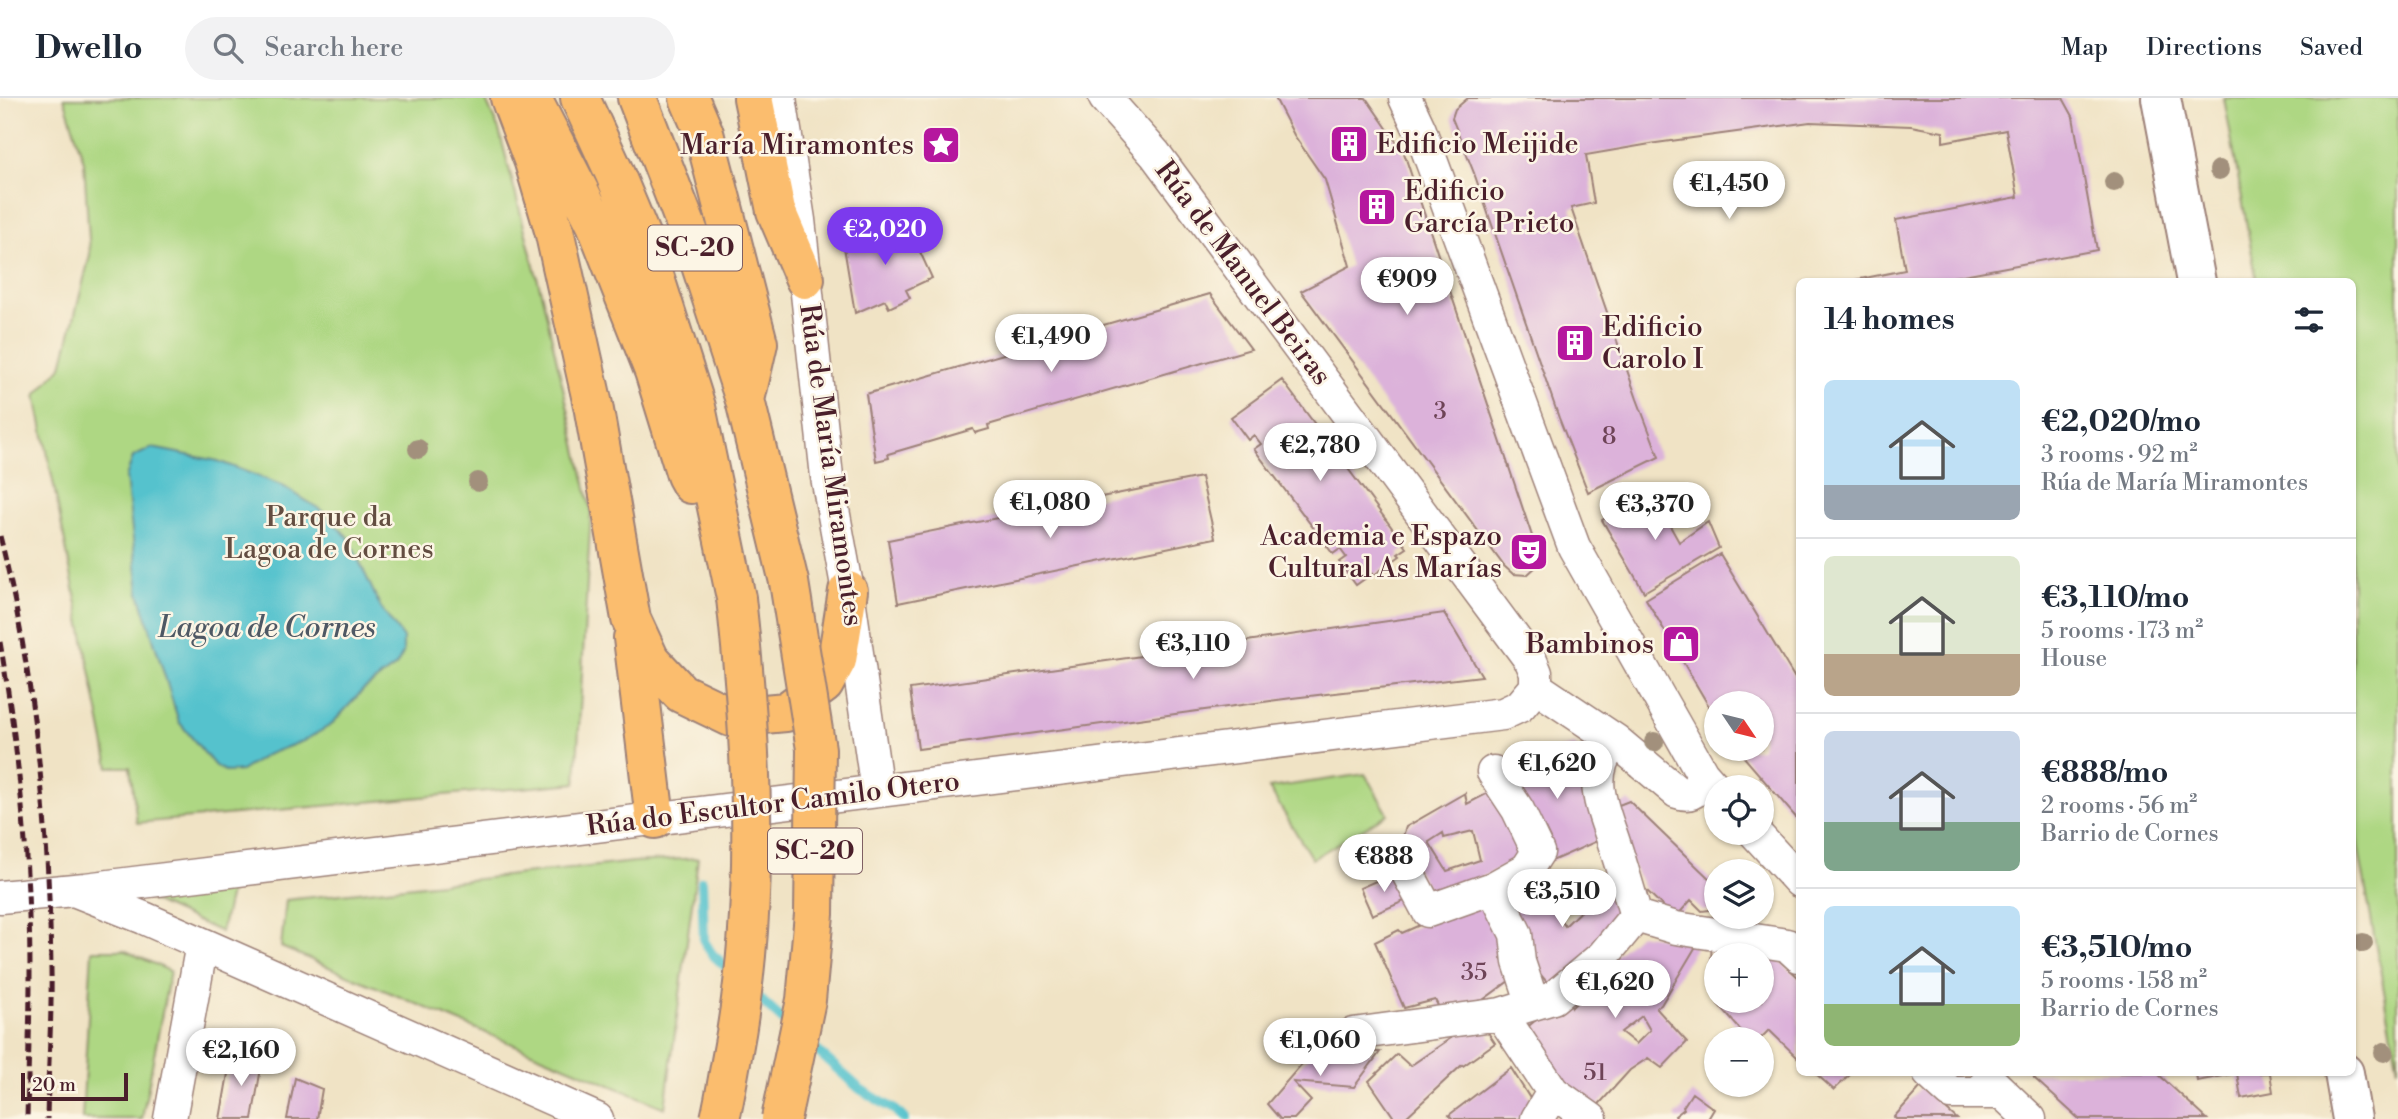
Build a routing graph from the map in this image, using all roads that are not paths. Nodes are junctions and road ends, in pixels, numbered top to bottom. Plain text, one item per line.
1 (510, 98) edge
2 (532, 98) edge
3 (580, 98) edge
4 (637, 98) edge
5 (689, 98) edge
6 (753, 98) edge
7 (780, 98) edge
8 (1105, 98) edge
9 (1405, 98) edge
10 (2161, 98) edge
11 (2195, 278) edge
12 (805, 279) junction
13 (745, 400) junction
14 (723, 541) junction
15 (848, 591) junction
16 (631, 618) junction
17 (1536, 687) junction
18 (1615, 740) junction
19 (1493, 772) dead end
20 (1706, 775) edge
21 (1704, 783) edge
22 (877, 791) junction
23 (655, 820) junction
24 (1766, 845) edge
25 (1397, 853) dead end
26 (1796, 878) edge
27 (128, 883) junction
28 (1493, 888) junction
29 (73, 890) junction
30 (0, 897) edge
31 (1636, 916) junction
32 (144, 918) junction
33 (202, 944) junction
34 (1796, 953) edge
35 (1533, 1004) junction
36 (1501, 1014) junction
37 (1353, 1034) dead end
38 (1932, 1076) edge
39 (2345, 1076) edge
40 (1991, 1083) edge
41 (1553, 1092) junction
42 (170, 1119) edge
43 (597, 1119) edge
44 (720, 1119) edge
45 (781, 1119) edge
46 (1537, 1119) edge
47 (1591, 1119) edge
48 (2030, 1119) edge
49 (2352, 1119) edge

1 - 16 highway
2 - 14 highway, SC-20
3 - 14 highway, SC-20
4 - 13 highway, SC-20
5 - 13 highway
6 - 12 highway
7 - 12 street, Rúa de María Miramontes
8 - 17 street, Rúa de Manuel Beiras
9 - 20 street
10 - 11 street
12 - 15 street, Rúa de María Miramontes
13 - 45 highway, SC-20, bridge
14 - 44 highway, SC-20, bridge
15 - 16 highway
15 - 22 street, Rúa de María Miramontes
16 - 23 highway
17 - 18 street
17 - 22 street, Rúa do Escultor Camilo Otero
18 - 21 street
18 - 31 street
19 - 28 street
22 - 23 street, Rúa do Escultor Camilo Otero
23 - 27 street, Rúa do Escultor Camilo Otero
24 - 26 street
25 - 28 street
27 - 29 street, Rúa do Escultor Camilo Otero
27 - 32 street
28 - 35 street
29 - 30 street, Rúa do Escultor Camilo Otero
29 - 32 street
31 - 34 street
31 - 35 street
32 - 33 street
33 - 42 street
33 - 43 street
35 - 36 street
36 - 37 street
36 - 41 street
38 - 40 street
39 - 49 street
40 - 48 street
41 - 46 street
41 - 47 street

